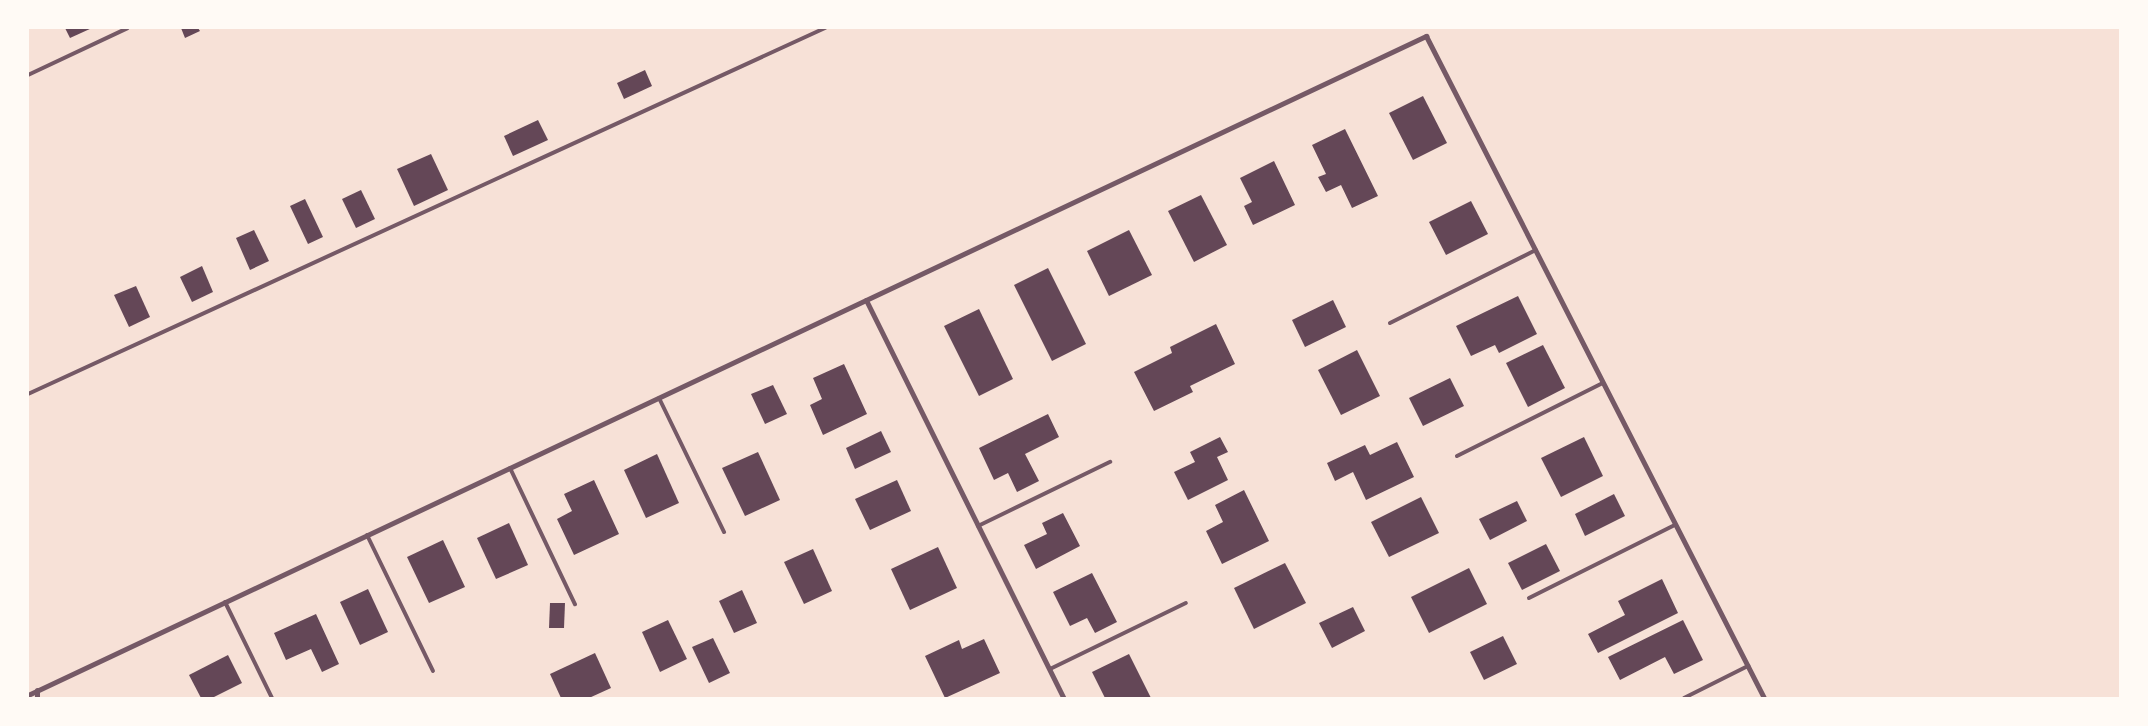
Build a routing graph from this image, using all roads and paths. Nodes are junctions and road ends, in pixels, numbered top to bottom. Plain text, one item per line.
1 (128, 28) edge
2 (825, 28) edge
3 (28, 75) edge
4 (1536, 250) junction
5 (866, 300) junction
6 (1390, 323) dead end
7 (1603, 383) junction
8 (28, 394) edge
9 (659, 398) junction
10 (1457, 456) dead end
11 (1110, 462) dead end
12 (510, 468) junction
13 (1675, 524) junction
14 (978, 526) junction
15 (724, 532) dead end
16 (367, 535) junction
17 (1529, 598) dead end
18 (225, 602) junction
19 (1186, 603) dead end
20 (575, 604) dead end
21 (1748, 666) junction
22 (1050, 669) junction
23 (433, 671) dead end
24 (37, 690) junction
25 (28, 695) edge
26 (37, 698) edge
27 (272, 698) edge
28 (1064, 698) edge
29 (1684, 698) edge
30 (1764, 698) edge

1 - 3 lane
2 - 8 lane
4 - 5 street
4 - 6 lane
4 - 7 street
5 - 9 street
5 - 14 street
7 - 10 lane
7 - 13 street
9 - 12 street
9 - 15 lane
11 - 14 lane
12 - 16 street
12 - 20 lane
13 - 17 lane
13 - 21 street
14 - 22 street
16 - 18 street
16 - 23 lane
18 - 24 street
18 - 27 lane
19 - 22 lane
21 - 29 lane
21 - 30 street
22 - 28 street
24 - 25 street
24 - 26 street

